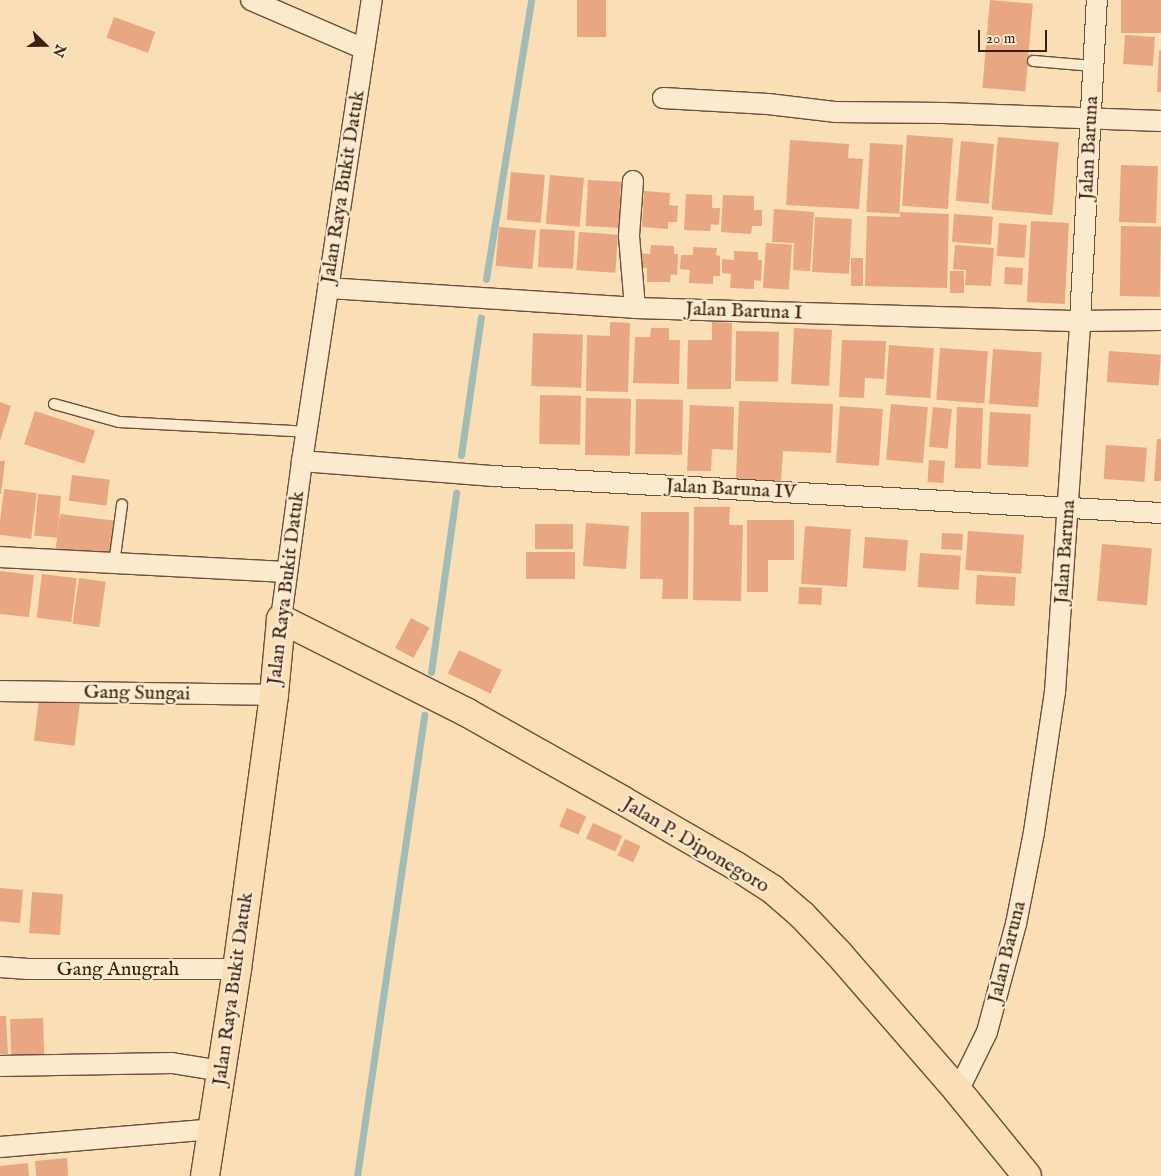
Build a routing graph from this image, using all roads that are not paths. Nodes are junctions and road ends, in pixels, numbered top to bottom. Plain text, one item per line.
1 (250, 0) edge
2 (372, 0) edge
3 (1097, 0) edge
4 (364, 49) junction
5 (1034, 61) dead end
6 (1094, 66) junction
7 (663, 98) dead end
8 (1091, 120) junction
9 (1161, 121) edge
10 (632, 181) dead end
11 (328, 288) junction
12 (635, 308) junction
13 (1161, 320) edge
14 (1080, 321) junction
15 (54, 404) dead end
16 (306, 432) junction
17 (302, 461) junction
18 (122, 505) dead end
19 (1069, 506) junction
20 (1161, 513) edge
21 (0, 557) edge
22 (114, 564) junction
23 (286, 572) junction
24 (281, 620) junction
25 (0, 691) edge
26 (274, 695) junction
27 (0, 967) edge
28 (237, 969) junction
29 (0, 1066) edge
30 (222, 1071) junction
31 (958, 1091) junction
32 (213, 1129) junction
33 (0, 1147) edge
34 (205, 1176) edge
35 (1027, 1176) edge

1 - 4 street
2 - 4 street, Jalan Raya Bukit Datuk
3 - 6 street, Jalan Baruna
4 - 11 street, Jalan Raya Bukit Datuk
5 - 6 lane
6 - 8 street, Jalan Baruna
7 - 8 street
8 - 9 street
8 - 14 street, Jalan Baruna
10 - 12 street
11 - 12 street, Jalan Baruna I
11 - 16 street, Jalan Raya Bukit Datuk
12 - 14 street, Jalan Baruna I
13 - 14 street, Jalan Baruna I
14 - 19 street, Jalan Baruna
15 - 16 lane
16 - 17 street, Jalan Raya Bukit Datuk
17 - 19 street, Jalan Baruna IV
17 - 23 street, Jalan Raya Bukit Datuk
18 - 22 lane
19 - 20 street, Jalan Baruna IV
19 - 31 street, Jalan Baruna
21 - 22 street
22 - 23 street
23 - 24 street, Jalan Raya Bukit Datuk
24 - 26 main road, Jalan Raya Bukit Datuk
24 - 31 main road, Jalan P. Diponegoro
25 - 26 street, Gang Sungai
26 - 28 main road, Jalan Raya Bukit Datuk
27 - 28 street, Gang Anugrah
28 - 30 main road, Jalan Raya Bukit Datuk
29 - 30 street
30 - 32 main road, Jalan Raya Bukit Datuk
31 - 35 main road, Jalan P. Diponegoro
32 - 33 street
32 - 34 main road, Jalan Raya Bukit Datuk

